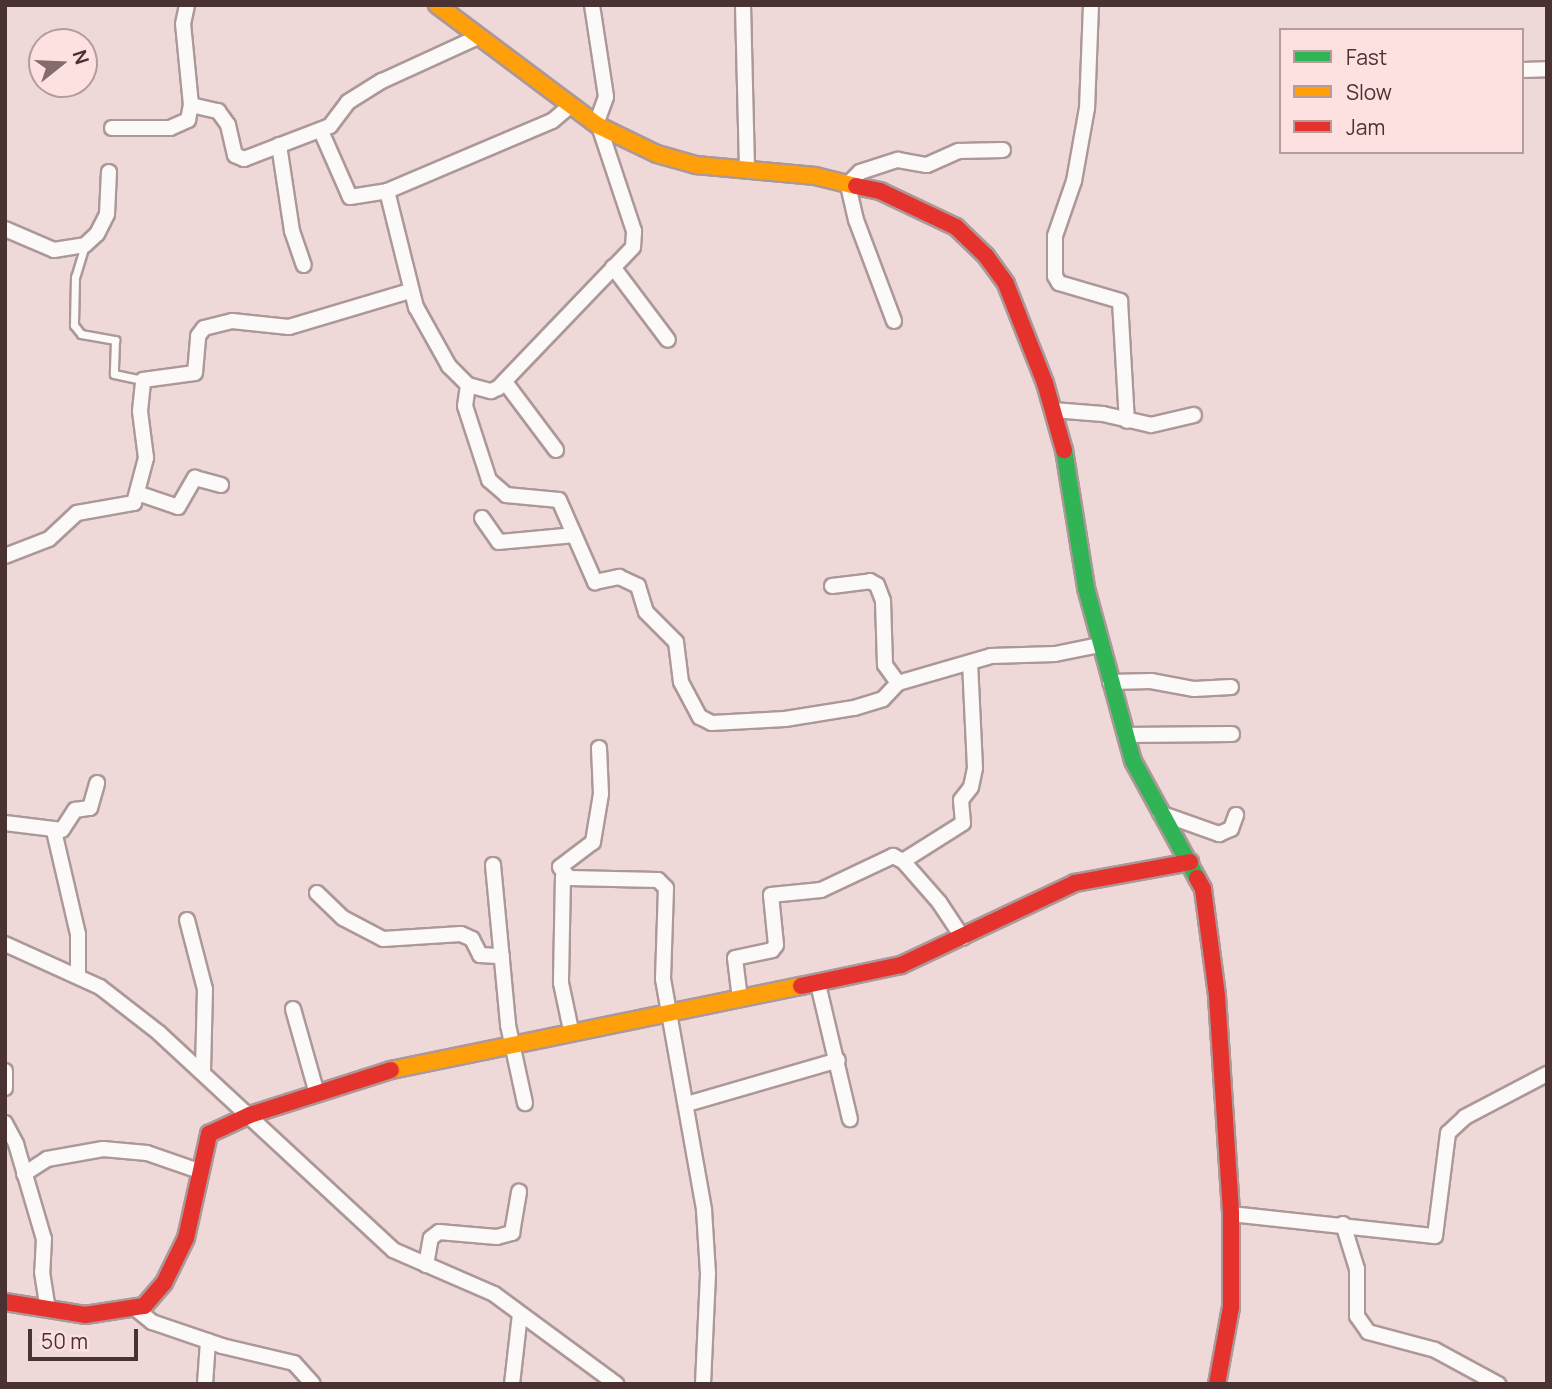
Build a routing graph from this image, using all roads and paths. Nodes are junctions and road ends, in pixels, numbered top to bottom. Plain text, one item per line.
1 (187, 5) edge
2 (438, 5) edge
3 (592, 5) edge
4 (743, 5) edge
5 (1091, 5) edge
6 (478, 37) junction
7 (1547, 69) edge
8 (1524, 70) edge
9 (191, 105) junction
10 (570, 106) junction
11 (598, 125) junction
12 (112, 128) dead end
13 (321, 131) junction
14 (279, 145) junction
15 (1003, 150) dead end
16 (747, 170) junction
17 (109, 172) dead end
18 (848, 184) junction
19 (387, 191) junction
20 (5, 229) edge
21 (85, 245) junction
22 (304, 265) dead end
23 (613, 267) junction
24 (410, 290) junction
25 (894, 321) dead end
26 (668, 340) dead end
27 (143, 380) junction
28 (505, 382) junction
29 (468, 385) junction
30 (1053, 410) junction
31 (1194, 415) dead end
32 (1127, 421) junction
33 (556, 450) dead end
34 (221, 485) dead end
35 (139, 494) junction
36 (482, 518) dead end
37 (574, 535) junction
38 (5, 556) edge
39 (832, 586) dead end
40 (1100, 645) junction
41 (970, 663) junction
42 (1110, 682) junction
43 (898, 683) junction
44 (1231, 687) dead end
45 (1232, 734) dead end
46 (1125, 735) junction
47 (599, 748) dead end
48 (97, 783) dead end
49 (1160, 813) junction
50 (1236, 816) dead end
51 (5, 823) edge
52 (54, 831) junction
53 (903, 861) junction
54 (1191, 862) junction
55 (493, 865) dead end
56 (564, 876) junction
57 (317, 893) dead end
58 (187, 920) dead end
59 (963, 938) junction
60 (5, 944) edge
61 (502, 956) junction
62 (78, 976) junction
63 (818, 985) junction
64 (740, 999) junction
65 (293, 1009) dead end
66 (669, 1014) junction
67 (572, 1030) junction
68 (515, 1044) junction
69 (838, 1060) junction
70 (5, 1071) edge
71 (203, 1071) junction
72 (1547, 1074) edge
73 (5, 1088) edge
74 (317, 1094) junction
75 (525, 1103) dead end
76 (687, 1104) junction
77 (250, 1115) junction
78 (850, 1119) dead end
79 (5, 1123) edge
80 (198, 1171) junction
81 (24, 1174) junction
82 (519, 1192) dead end
83 (1231, 1214) junction
84 (1343, 1224) junction
85 (426, 1265) junction
86 (5, 1302) edge
87 (48, 1309) junction
88 (136, 1309) junction
89 (520, 1314) junction
90 (208, 1342) junction
91 (205, 1384) edge
92 (313, 1384) edge
93 (512, 1384) edge
94 (616, 1384) edge
95 (703, 1384) edge
96 (1217, 1384) edge
97 (1498, 1384) edge

1 - 9 street
2 - 6 street
3 - 11 street
4 - 16 street
5 - 32 street
6 - 10 street
6 - 13 street
7 - 8 street
9 - 12 street
9 - 14 street
10 - 11 street
10 - 19 street
11 - 16 street
11 - 23 street
13 - 14 street
13 - 19 street
14 - 22 street
15 - 18 street
16 - 18 street
17 - 21 street
18 - 25 street
18 - 30 street
19 - 24 street
20 - 21 street
21 - 27 lane
23 - 26 street
23 - 28 street
24 - 27 street
24 - 29 street
27 - 35 street
28 - 29 street
28 - 33 street
29 - 37 street
30 - 32 street
30 - 40 street
31 - 32 street
34 - 35 street
35 - 38 street
36 - 37 street
37 - 43 street
39 - 43 street
40 - 41 street
40 - 42 street
41 - 43 street
41 - 53 street
42 - 44 street
42 - 46 street
45 - 46 street
46 - 49 street
47 - 56 street
48 - 52 street
49 - 50 street
49 - 54 street
51 - 52 street
52 - 62 street
53 - 59 street
53 - 64 street
54 - 59 street
54 - 83 street
55 - 61 street
56 - 66 street
56 - 67 street
57 - 61 street
58 - 71 street
59 - 63 street
60 - 62 street
61 - 68 street
62 - 71 street
63 - 64 street
63 - 69 street
64 - 66 street
65 - 74 street
66 - 67 street
66 - 76 street
67 - 68 street
68 - 74 street
68 - 75 street
69 - 76 street
69 - 78 street
70 - 73 street
71 - 77 street
72 - 84 street
74 - 77 street
76 - 95 street
77 - 80 street
77 - 85 street
79 - 81 street
80 - 81 street
80 - 88 street
81 - 87 street
82 - 85 street
83 - 84 street
83 - 96 street
84 - 97 street
85 - 89 street
86 - 87 street
87 - 88 street
88 - 90 street
89 - 93 street
89 - 94 street
90 - 91 street
90 - 92 street

